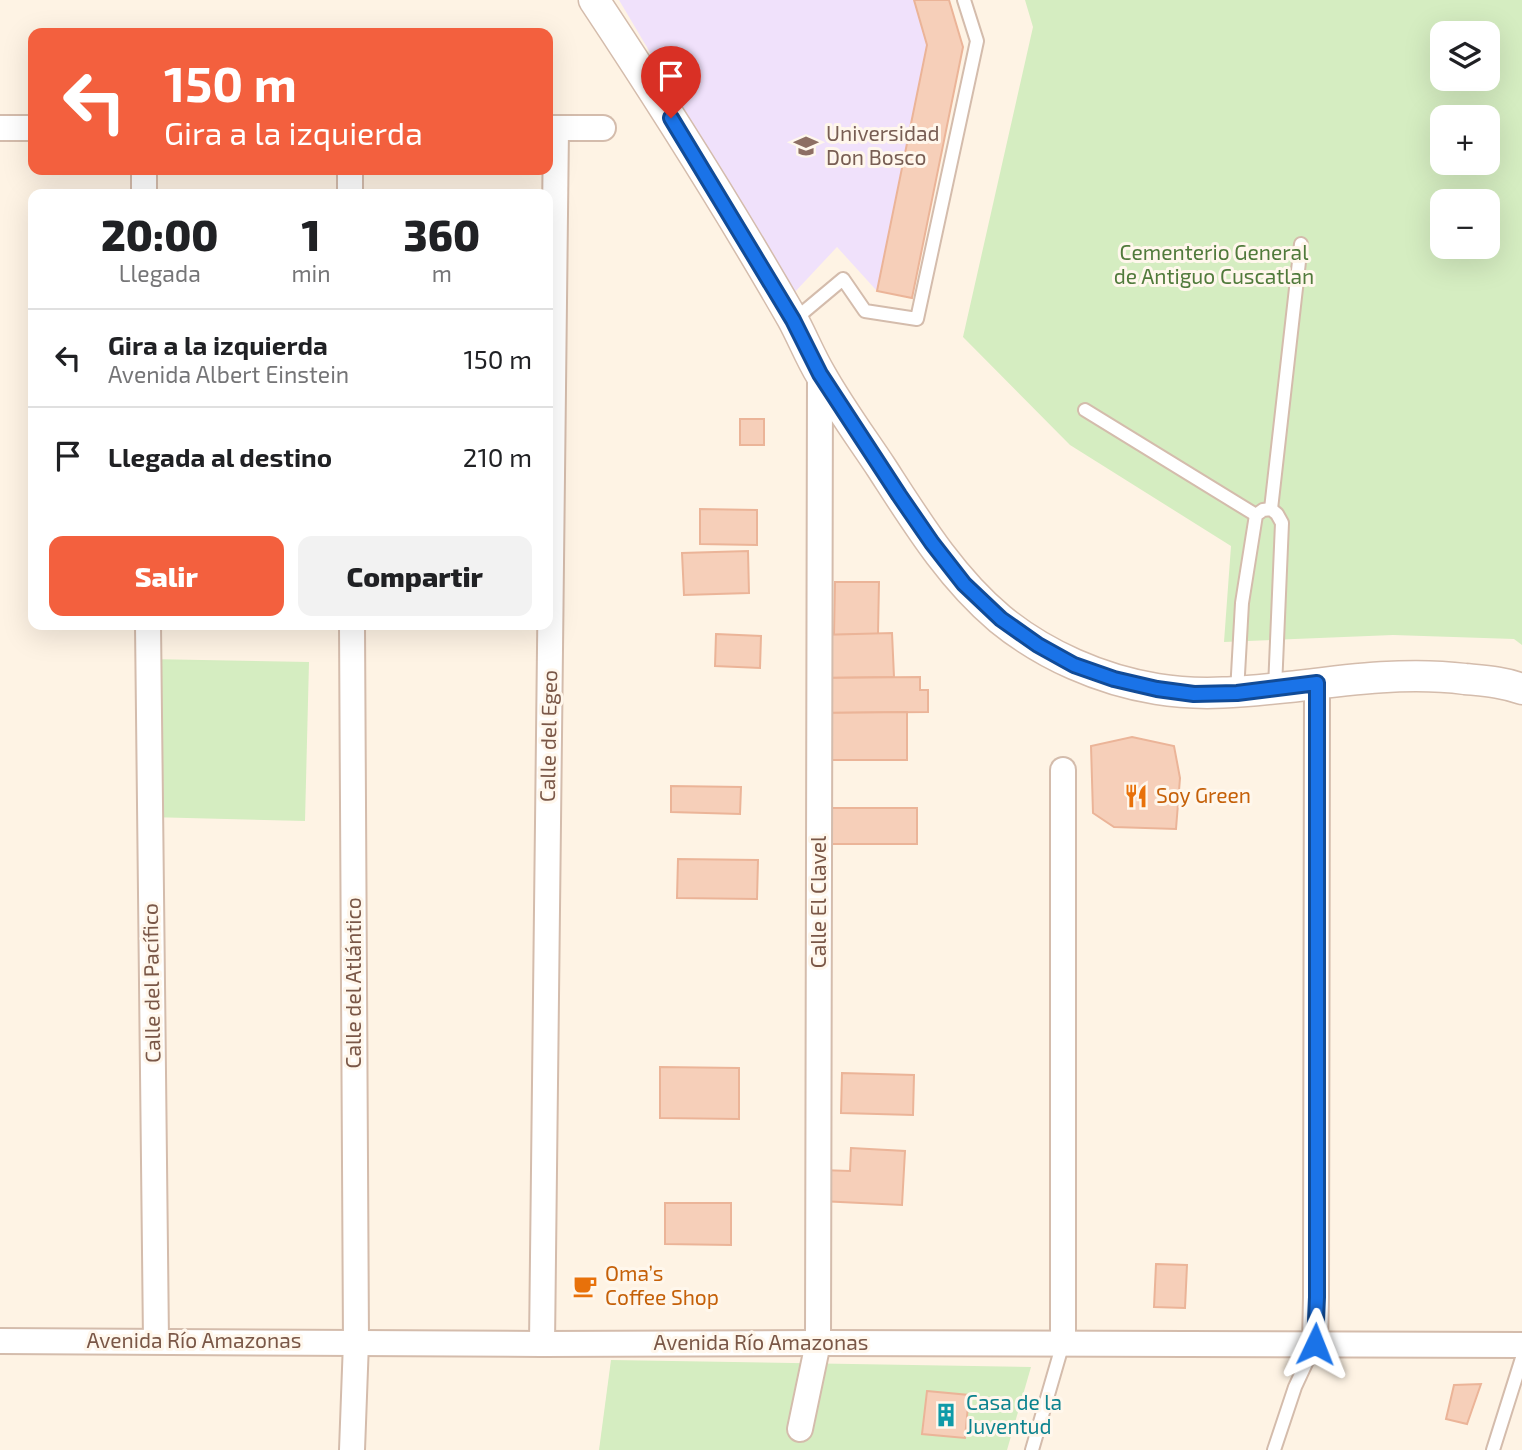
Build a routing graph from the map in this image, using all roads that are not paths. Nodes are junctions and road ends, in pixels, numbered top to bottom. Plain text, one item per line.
1 (594, 0) edge
2 (964, 0) edge
3 (0, 128) edge
4 (28, 128) edge
5 (553, 128) edge
6 (603, 128) dead end
7 (1300, 244) dead end
8 (793, 320) junction
9 (820, 374) junction
10 (1085, 411) dead end
11 (1271, 509) junction
12 (1256, 515) junction
13 (148, 630) edge
14 (352, 630) edge
15 (548, 630) edge
16 (1317, 683) junction
17 (1275, 688) junction
18 (1522, 688) edge
19 (1237, 693) junction
20 (1063, 770) dead end
21 (0, 1341) edge
22 (156, 1341) junction
23 (356, 1342) junction
24 (818, 1343) junction
25 (1063, 1343) junction
26 (542, 1344) junction
27 (1315, 1344) junction
28 (1522, 1345) edge
29 (1522, 1358) edge
30 (800, 1429) dead end
31 (352, 1450) edge
32 (1032, 1450) edge
33 (1274, 1450) edge
34 (1493, 1450) edge

1 - 8 street
2 - 8 lane
3 - 4 street
5 - 6 street
7 - 11 lane
8 - 9 street
9 - 19 street
9 - 24 street, Calle El Clavel
10 - 12 lane
11 - 12 lane
11 - 17 lane
12 - 19 lane
13 - 22 street, Calle del Pacífico
14 - 23 street, Calle del Atlántico
15 - 26 street, Calle del Egeo
16 - 17 street
16 - 18 street
16 - 27 street
17 - 19 street
20 - 25 street
21 - 22 street, Avenida Río Amazonas
22 - 23 street, Avenida Río Amazonas
23 - 26 street, Avenida Río Amazonas
23 - 31 street, Calle del Atlántico
24 - 25 street, Avenida Río Amazonas
24 - 26 street, Avenida Río Amazonas
24 - 30 street, Calle El Clavel
25 - 27 street, Avenida Río Amazonas
25 - 32 lane
27 - 28 street, Avenida Río Amazonas
27 - 33 lane
29 - 34 lane

